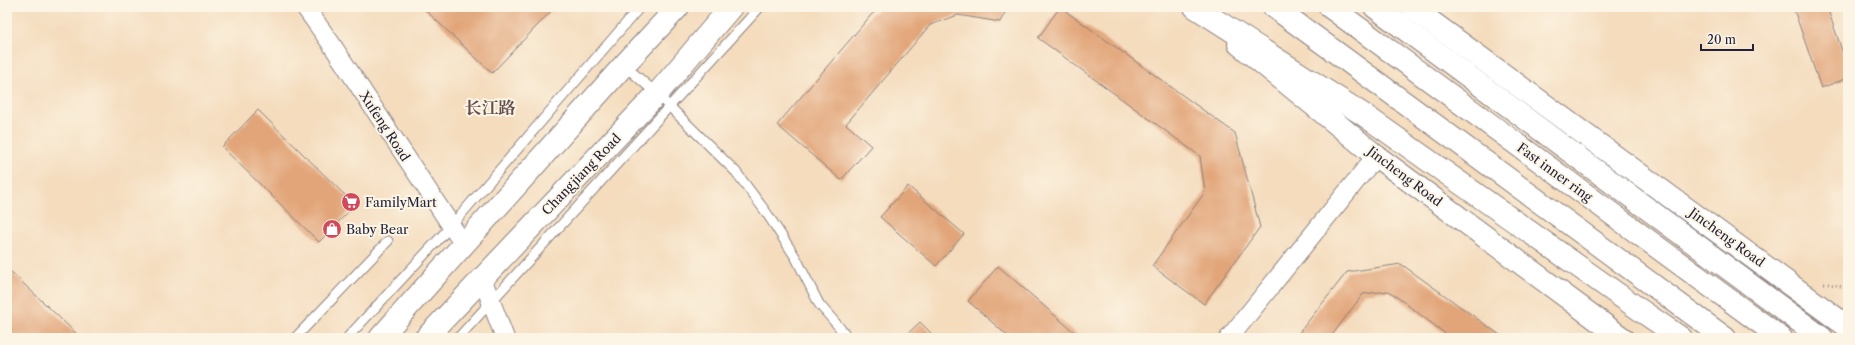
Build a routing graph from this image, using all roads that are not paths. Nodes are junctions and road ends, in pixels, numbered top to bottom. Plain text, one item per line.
1 (304, 7) edge
2 (640, 7) edge
3 (678, 7) edge
4 (731, 7) edge
5 (760, 7) edge
6 (1194, 7) edge
7 (1274, 7) edge
8 (1330, 7) edge
9 (1375, 7) edge
10 (1411, 7) edge
11 (624, 65) junction
12 (663, 100) junction
13 (1376, 156) junction
14 (451, 226) junction
15 (388, 241) dead end
16 (464, 245) junction
17 (482, 278) junction
18 (491, 302) junction
19 (1848, 327) edge
20 (295, 338) edge
21 (347, 338) edge
22 (380, 338) edge
23 (426, 338) edge
24 (458, 338) edge
25 (505, 338) edge
26 (843, 338) edge
27 (1229, 338) edge
28 (1622, 338) edge
29 (1681, 338) edge
30 (1725, 338) edge
31 (1781, 338) edge
32 (1822, 338) edge

1 - 14 street, Xufeng Road
2 - 14 lane
3 - 11 main road
4 - 12 main road, Changjiang Road
5 - 12 lane, Changjiang Road
6 - 13 main road, Jincheng Road
6 - 29 main road
7 - 30 main road
8 - 31 main road, Fast inner ring
9 - 32 main road
10 - 19 main road, Jincheng Road
11 - 12 lane
11 - 16 main road
12 - 17 main road, Changjiang Road
12 - 18 lane, Changjiang Road
12 - 26 lane
13 - 27 street
13 - 28 main road, Jincheng Road
14 - 16 street, Xufeng Road
14 - 21 lane
15 - 20 lane
16 - 22 main road
17 - 18 street
17 - 23 main road, Changjiang Road
18 - 24 lane, Changjiang Road
18 - 25 street

